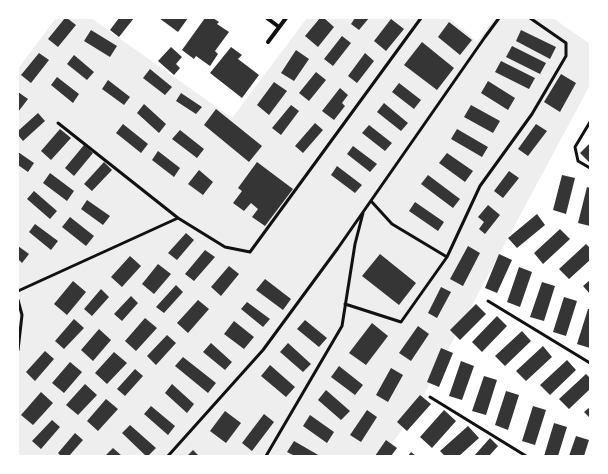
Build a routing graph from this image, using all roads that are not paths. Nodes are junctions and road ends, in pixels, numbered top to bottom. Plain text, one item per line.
1 (267, 18) edge
2 (286, 18) edge
3 (421, 18) edge
4 (499, 18) edge
5 (530, 18) edge
6 (279, 27) junction
7 (268, 42) dead end
8 (590, 122) edge
9 (58, 123) dead end
10 (590, 168) edge
11 (371, 201) junction
12 (364, 210) junction
13 (178, 218) junction
14 (446, 257) junction
15 (18, 291) edge
16 (18, 300) edge
17 (488, 300) dead end
18 (346, 304) junction
19 (18, 350) edge
20 (590, 363) edge
21 (430, 397) dead end
22 (168, 456) edge
23 (266, 456) edge
24 (526, 456) edge

1 - 6 street
2 - 6 street
3 - 13 lane
4 - 11 lane
5 - 14 lane
6 - 7 street
8 - 10 lane
9 - 13 lane
11 - 12 lane
11 - 14 lane
12 - 18 lane
12 - 22 lane
13 - 15 lane
14 - 18 lane
16 - 19 lane
17 - 20 lane
18 - 23 lane
21 - 24 lane

